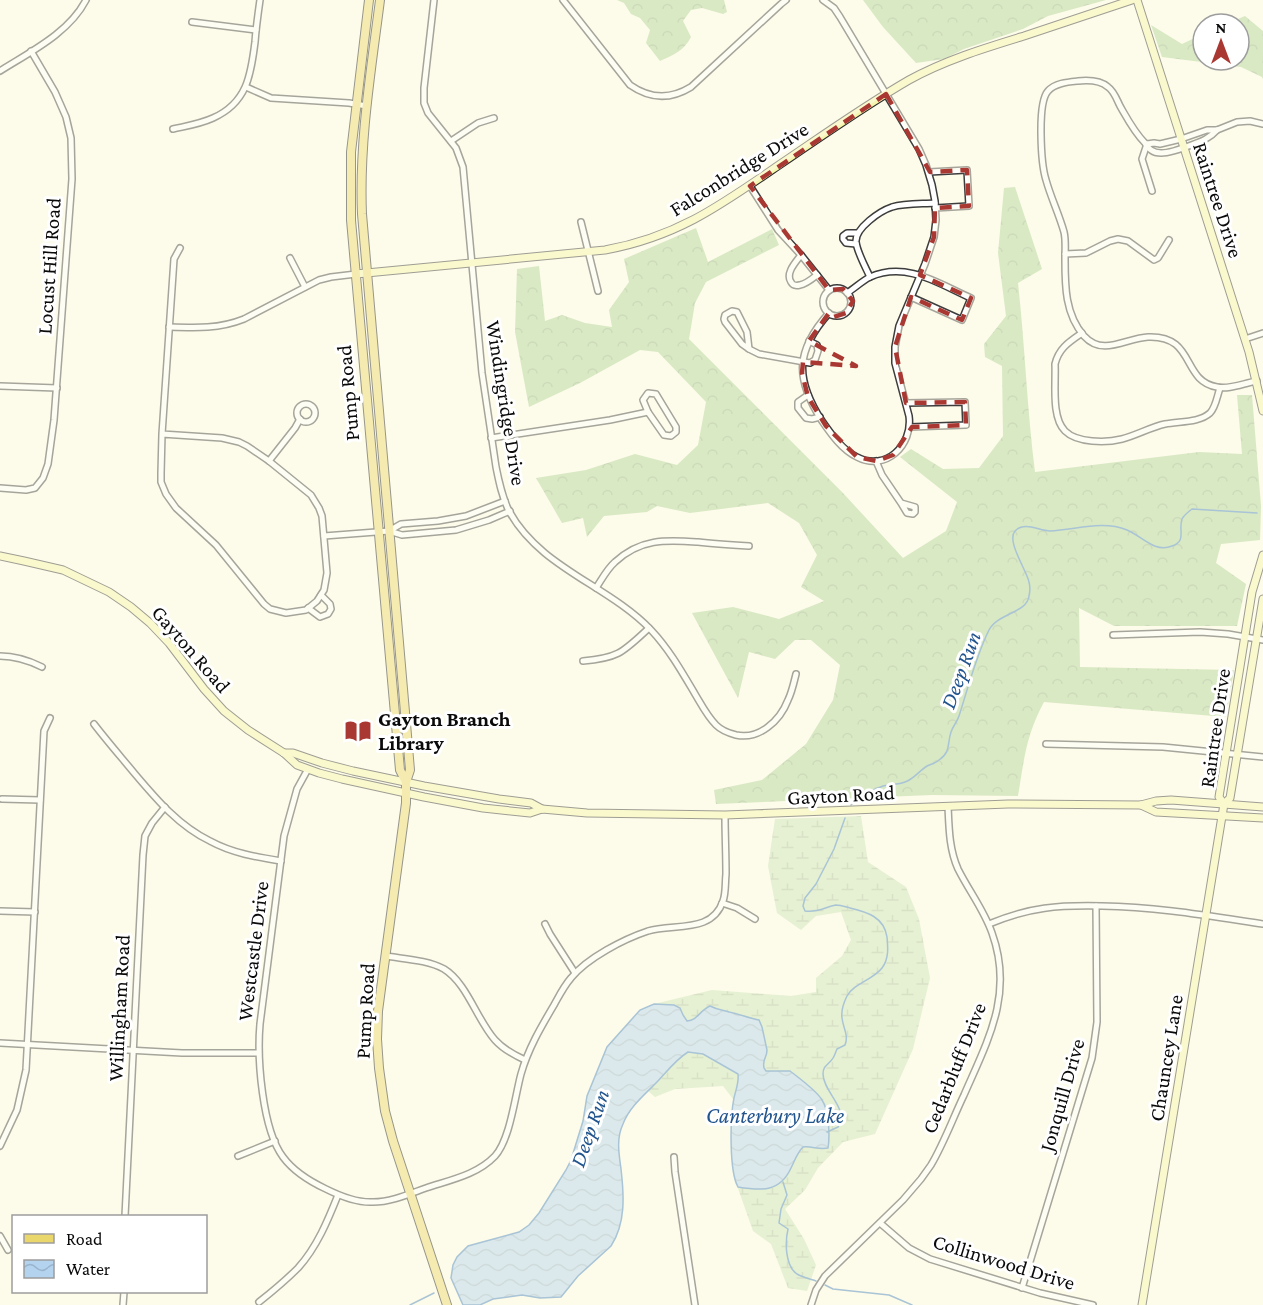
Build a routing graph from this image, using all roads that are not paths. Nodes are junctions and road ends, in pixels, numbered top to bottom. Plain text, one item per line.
1 (86, 0) edge
2 (260, 0) edge
3 (369, 0) edge
4 (380, 0) edge
5 (434, 0) edge
6 (562, 0) edge
7 (786, 0) edge
8 (823, 0) edge
9 (1132, 0) edge
10 (1137, 0) edge
11 (192, 22) dead end
12 (256, 30) junction
13 (31, 51) junction
14 (0, 70) edge
15 (246, 87) junction
16 (886, 94) junction
17 (357, 104) junction
18 (367, 106) junction
19 (494, 118) dead end
20 (1263, 124) edge
21 (172, 129) dead end
22 (1217, 130) junction
23 (1181, 139) junction
24 (451, 141) junction
25 (1146, 144) junction
26 (1184, 148) junction
27 (929, 172) junction
28 (750, 186) junction
29 (1152, 191) dead end
30 (935, 205) junction
31 (581, 222) dead end
32 (857, 233) junction
33 (1169, 240) dead end
34 (856, 244) junction
35 (180, 248) dead end
36 (588, 252) junction
37 (1065, 254) junction
38 (801, 255) junction
39 (290, 258) dead end
40 (471, 263) junction
41 (366, 273) junction
42 (356, 274) junction
43 (818, 275) junction
44 (920, 275) junction
45 (870, 277) junction
46 (305, 286) junction
47 (829, 290) junction
48 (598, 291) dead end
49 (847, 293) junction
50 (911, 297) junction
51 (829, 313) junction
52 (170, 327) junction
53 (1082, 333) junction
54 (1263, 333) edge
55 (1245, 339) junction
56 (809, 341) junction
57 (749, 349) junction
58 (803, 362) junction
59 (1257, 381) junction
60 (0, 386) edge
61 (57, 388) junction
62 (1220, 388) junction
63 (808, 395) junction
64 (906, 403) junction
65 (1263, 411) edge
66 (648, 412) junction
67 (820, 417) junction
68 (300, 419) dead end
69 (910, 427) junction
70 (162, 435) junction
71 (491, 438) junction
72 (269, 461) junction
73 (876, 461) junction
74 (0, 488) edge
75 (505, 501) junction
76 (901, 503) dead end
77 (510, 512) junction
78 (389, 531) junction
79 (379, 532) junction
80 (324, 537) junction
81 (749, 546) dead end
82 (1263, 555) edge
83 (0, 556) edge
84 (596, 588) junction
85 (321, 596) junction
86 (1263, 599) edge
87 (308, 608) junction
88 (649, 628) junction
89 (1113, 635) dead end
90 (1245, 637) junction
91 (1260, 639) edge
92 (0, 656) edge
93 (583, 661) dead end
94 (42, 667) dead end
95 (796, 674) dead end
96 (50, 718) dead end
97 (94, 724) dead end
98 (1046, 744) dead end
99 (284, 753) junction
100 (1227, 753) junction
101 (1238, 754) junction
102 (1263, 757) edge
103 (308, 769) junction
104 (406, 782) junction
105 (406, 793) junction
106 (2, 799) dead end
107 (40, 800) junction
108 (1224, 804) junction
109 (1141, 805) junction
110 (948, 806) junction
111 (165, 807) junction
112 (1263, 807) edge
113 (542, 809) junction
114 (725, 815) junction
115 (1222, 816) junction
116 (1263, 819) edge
117 (280, 861) junction
118 (722, 903) junction
119 (1096, 906) junction
120 (0, 911) edge
121 (35, 912) junction
122 (1206, 915) junction
123 (755, 919) dead end
124 (545, 924) dead end
125 (989, 924) junction
126 (1263, 924) edge
127 (386, 956) junction
128 (575, 973) junction
129 (0, 1043) edge
130 (28, 1045) junction
131 (133, 1051) junction
132 (258, 1053) junction
133 (525, 1060) junction
134 (275, 1141) junction
135 (0, 1146) edge
136 (238, 1156) dead end
137 (674, 1157) dead end
138 (411, 1193) junction
139 (338, 1194) junction
140 (125, 1215) edge
141 (880, 1223) junction
142 (0, 1236) edge
143 (8, 1250) dead end
144 (1022, 1288) junction
145 (259, 1302) dead end
146 (447, 1305) edge
147 (695, 1305) edge
148 (811, 1305) edge
149 (1093, 1305) edge
150 (1142, 1305) edge

1 - 13 street
2 - 12 street
3 - 17 main road, Pump Road
4 - 18 main road, Pump Road
5 - 24 street, Windingridge Drive
6 - 7 street
8 - 16 street
9 - 16 street, Falconbridge Drive
10 - 23 street, Raintree Drive
11 - 12 street
12 - 15 street
13 - 14 street
13 - 61 street, Locust Hill Road
15 - 17 street
15 - 21 street
16 - 27 street
16 - 28 street, Falconbridge Drive
17 - 18 street
17 - 42 main road, Pump Road
18 - 41 main road, Pump Road
19 - 24 street
20 - 22 street
22 - 23 street
22 - 26 street
23 - 25 street
23 - 26 street, Raintree Drive
24 - 40 street, Windingridge Drive
25 - 26 street
25 - 29 street
25 - 37 street
26 - 55 street, Raintree Drive
27 - 30 street
27 - 30 street
28 - 36 street, Falconbridge Drive
28 - 38 street
30 - 32 street
30 - 44 street
31 - 36 street
32 - 34 street
32 - 34 street
33 - 37 street
34 - 45 street
35 - 52 street
36 - 40 street, Falconbridge Drive
36 - 48 street
37 - 53 street
38 - 43 street
38 - 43 street
39 - 46 street
40 - 41 street, Falconbridge Drive
40 - 71 street, Windingridge Drive
41 - 42 street, Falconbridge Drive
41 - 78 main road, Pump Road
42 - 46 street, Falconbridge Drive
42 - 79 main road, Pump Road
43 - 47 street
44 - 45 street
44 - 50 street
44 - 50 street
45 - 49 street
46 - 52 street, Falconbridge Drive
47 - 49 street
47 - 51 street
49 - 51 street
50 - 64 street
51 - 56 street
52 - 70 street
53 - 62 street
53 - 62 street
54 - 55 street
55 - 59 street, Raintree Drive
56 - 58 street
56 - 58 street
57 - 57 street
57 - 58 street
58 - 63 street
59 - 62 street
59 - 65 street, Raintree Drive
60 - 61 street
61 - 74 street, Locust Hill Road
63 - 67 street
63 - 67 street
64 - 69 street
64 - 69 street
66 - 66 street
66 - 71 street
67 - 73 street
68 - 72 street
69 - 73 street
70 - 72 street
70 - 87 street
71 - 75 street, Windingridge Drive
72 - 80 street
73 - 76 street
75 - 77 street, Windingridge Drive
75 - 78 street
77 - 78 street
77 - 84 street, Windingridge Drive
78 - 79 street
78 - 104 main road, Pump Road
79 - 80 street
79 - 104 main road, Pump Road
80 - 85 street
81 - 84 street
82 - 90 street, Raintree Drive
83 - 99 street, Gayton Road
84 - 88 street, Windingridge Drive
85 - 87 street
85 - 87 street
86 - 91 street, Raintree Drive
88 - 93 street
88 - 95 street, Windingridge Drive
89 - 90 street
90 - 91 street
90 - 100 street, Raintree Drive
91 - 101 street, Raintree Drive
92 - 94 street
96 - 107 street
97 - 111 street
98 - 100 street
99 - 103 street, Gayton Road
99 - 104 street, Gayton Road
100 - 101 street
100 - 108 street, Raintree Drive
101 - 102 street
101 - 108 street, Raintree Drive
103 - 105 street, Gayton Road
103 - 117 street, Westcastle Drive
104 - 105 main road, Pump Road
104 - 113 street, Gayton Road
105 - 113 street, Gayton Road
105 - 127 main road, Pump Road
106 - 107 street
107 - 121 street
108 - 109 street, Gayton Road
108 - 112 street, Gayton Road
108 - 115 street, Chauncey Lane
109 - 110 street, Gayton Road
109 - 115 street, Gayton Road
110 - 114 street, Gayton Road
110 - 125 street, Cedarbluff Drive
111 - 117 street
111 - 131 street, Willingham Road
113 - 114 street, Gayton Road
114 - 118 street
115 - 116 street, Gayton Road
115 - 122 street, Chauncey Lane
117 - 132 street, Westcastle Drive
118 - 123 street
118 - 128 street
119 - 122 street
119 - 125 street
119 - 144 street, Jonquill Drive
120 - 121 street
121 - 130 street
122 - 126 street
122 - 150 street, Chauncey Lane
124 - 128 street
125 - 141 street, Cedarbluff Drive
127 - 133 street
127 - 138 main road, Pump Road
128 - 133 street, Westcastle Drive
129 - 130 street
130 - 131 street
130 - 135 street
131 - 132 street
131 - 140 street, Willingham Road
132 - 134 street, Westcastle Drive
133 - 138 street, Westcastle Drive
134 - 136 street
134 - 139 street, Westcastle Drive
137 - 147 street
138 - 139 street, Westcastle Drive
138 - 146 main road, Pump Road
139 - 145 street
141 - 144 street, Collinwood Drive
141 - 148 street, Cedarbluff Drive
142 - 143 street
144 - 149 street, Collinwood Drive

